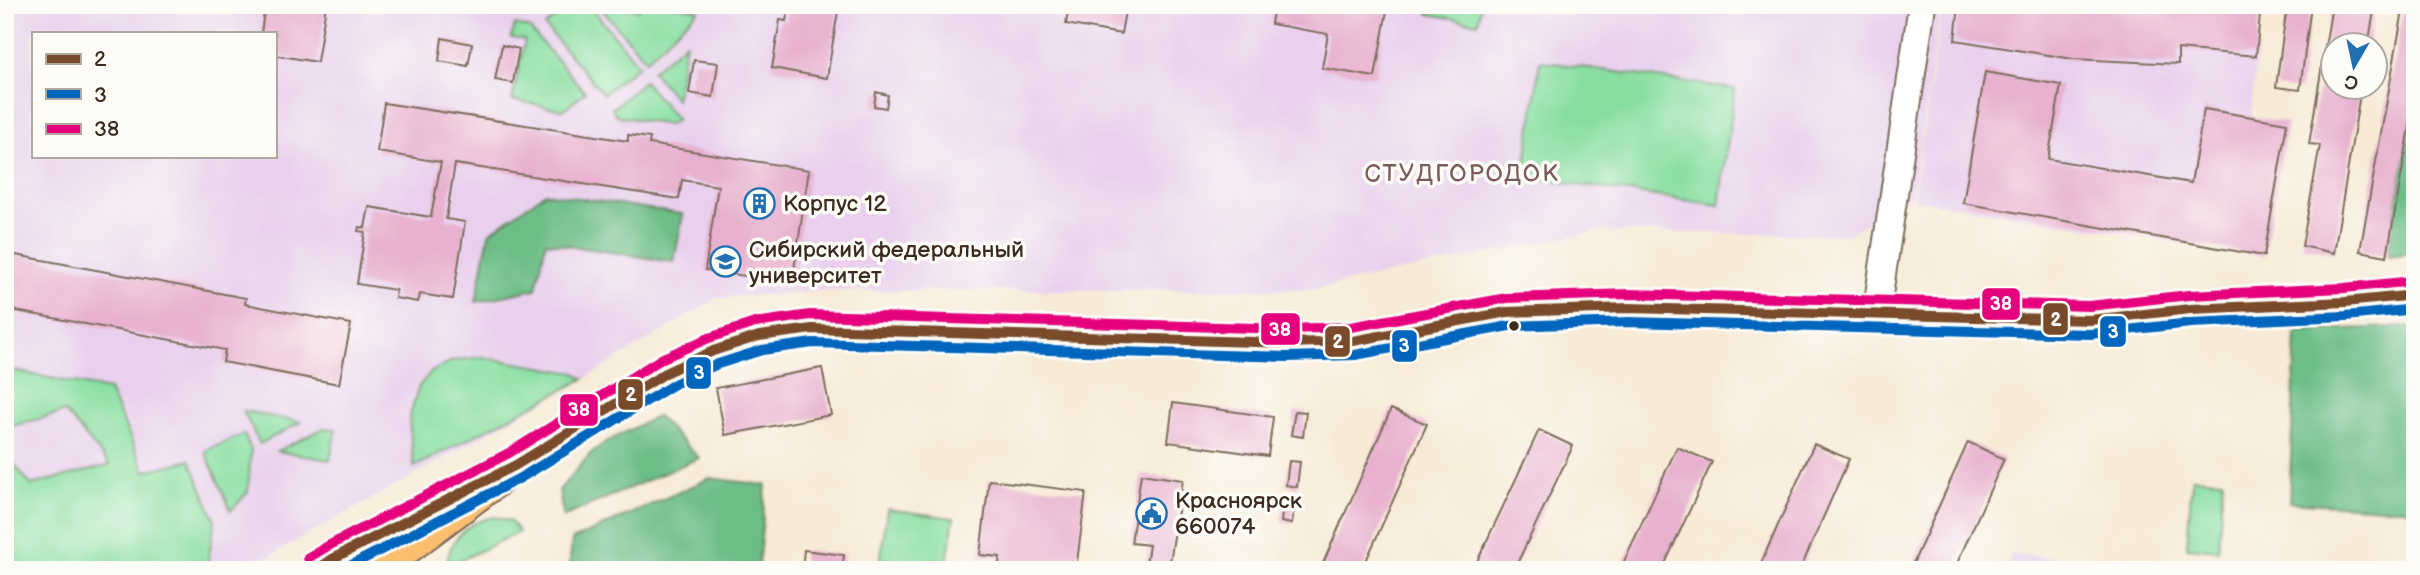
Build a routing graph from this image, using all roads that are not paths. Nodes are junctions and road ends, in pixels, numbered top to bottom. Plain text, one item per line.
1 (1922, 5) edge
2 (2415, 295) edge
3 (1876, 315) junction
4 (516, 465) junction
5 (316, 570) edge
6 (376, 570) edge

1 - 3 street
2 - 3 main road
3 - 4 main road
4 - 5 main road
4 - 6 main road

